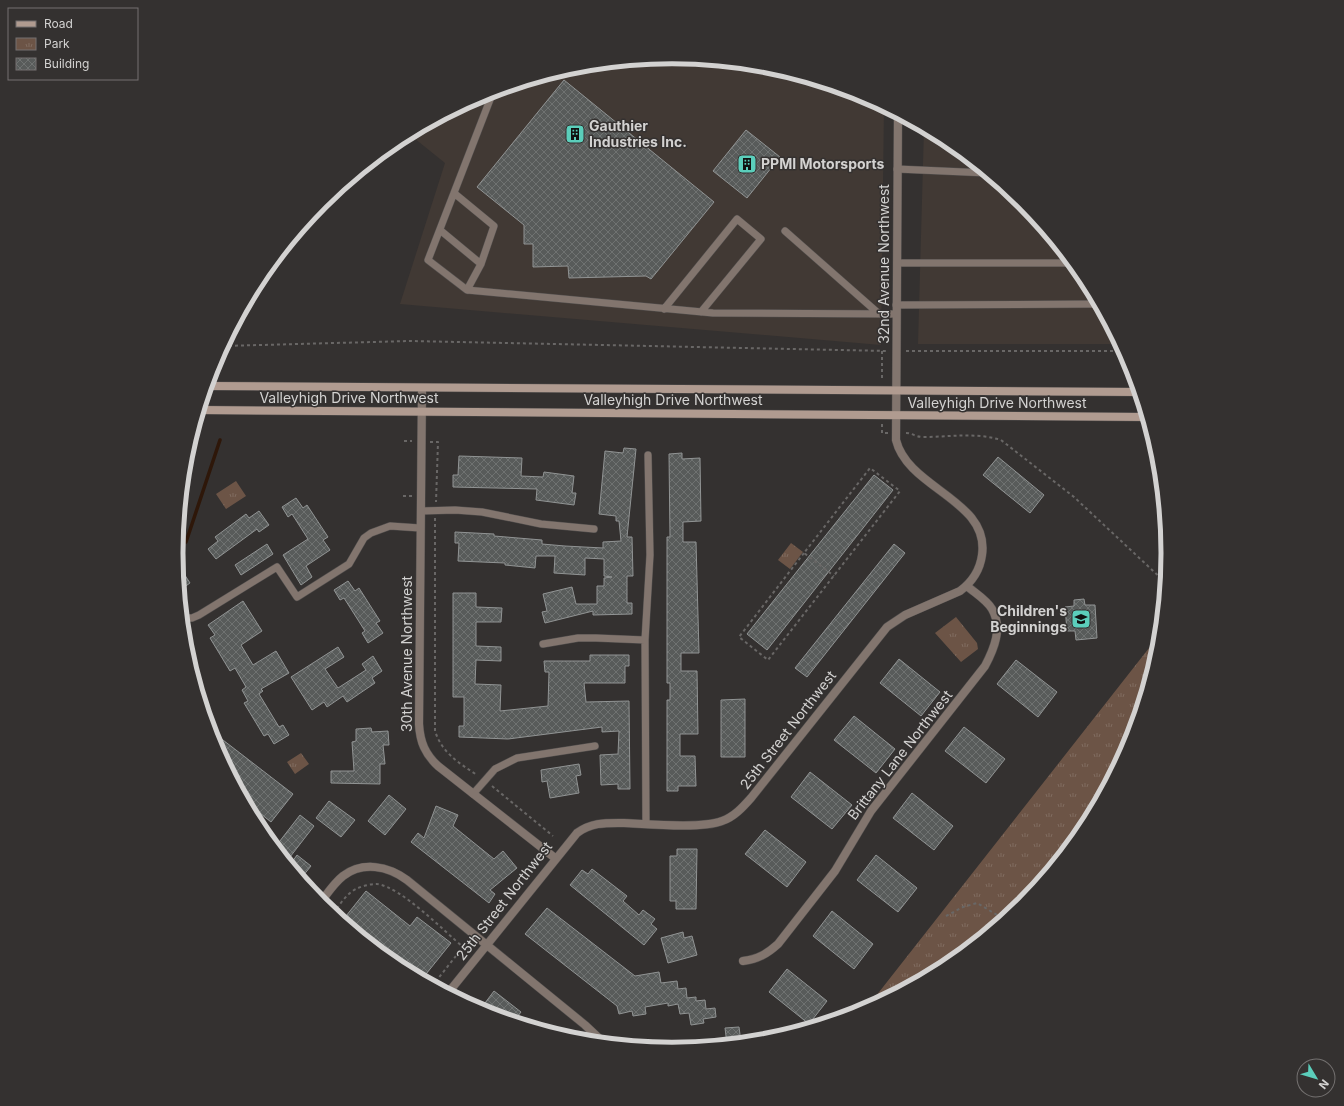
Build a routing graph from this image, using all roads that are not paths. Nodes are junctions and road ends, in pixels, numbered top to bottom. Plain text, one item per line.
1 (489, 99) edge
2 (898, 120) edge
3 (898, 169) junction
4 (979, 173) edge
5 (454, 193) junction
6 (440, 230) junction
7 (785, 231) dead end
8 (897, 263) junction
9 (1066, 263) edge
10 (482, 264) junction
11 (467, 290) junction
12 (1093, 304) edge
13 (664, 309) junction
14 (896, 310) junction
15 (701, 312) junction
16 (878, 313) junction
17 (213, 386) edge
18 (422, 388) junction
19 (896, 391) junction
20 (1134, 392) edge
21 (205, 410) edge
22 (422, 411) junction
23 (895, 415) junction
24 (1141, 417) edge
25 (648, 455) dead end
26 (421, 511) junction
27 (420, 528) junction
28 (594, 529) dead end
29 (967, 586) junction
30 (187, 618) edge
31 (645, 640) junction
32 (543, 644) dead end
33 (595, 746) dead end
34 (473, 794) junction
35 (646, 824) junction
36 (554, 858) junction
37 (324, 897) edge
38 (486, 945) junction
39 (743, 961) dead end
40 (451, 989) edge
41 (596, 1036) edge

1 - 5 lane
2 - 3 street, 32nd Avenue Northwest
3 - 4 lane
3 - 8 street, 32nd Avenue Northwest
5 - 6 lane
5 - 10 lane
6 - 10 lane
6 - 11 lane
7 - 16 lane
8 - 9 lane
8 - 14 street, 32nd Avenue Northwest
10 - 11 lane
11 - 13 lane
12 - 14 lane
13 - 15 lane
13 - 15 lane
14 - 16 lane
14 - 19 street, 32nd Avenue Northwest
15 - 16 lane
17 - 18 main road, Valleyhigh Drive Northwest
18 - 19 main road, Valleyhigh Drive Northwest
18 - 22 street, 30th Avenue Northwest
19 - 20 main road, Valleyhigh Drive Northwest
19 - 23 street, 25th Street Northwest
21 - 22 main road, Valleyhigh Drive Northwest
22 - 23 main road, Valleyhigh Drive Northwest
22 - 26 street, 30th Avenue Northwest
23 - 24 main road, Valleyhigh Drive Northwest
23 - 29 street, 25th Street Northwest
25 - 31 lane
26 - 27 street, 30th Avenue Northwest
26 - 28 lane
27 - 30 lane
27 - 34 street, 30th Avenue Northwest
29 - 35 street, 25th Street Northwest
29 - 39 street, Brittany Lane Northwest
31 - 32 lane
31 - 35 lane
33 - 34 lane
34 - 36 street, 30th Avenue Northwest
35 - 36 street, 25th Street Northwest
36 - 38 street, 25th Street Northwest
37 - 38 street
38 - 40 street, 25th Street Northwest
38 - 41 street

